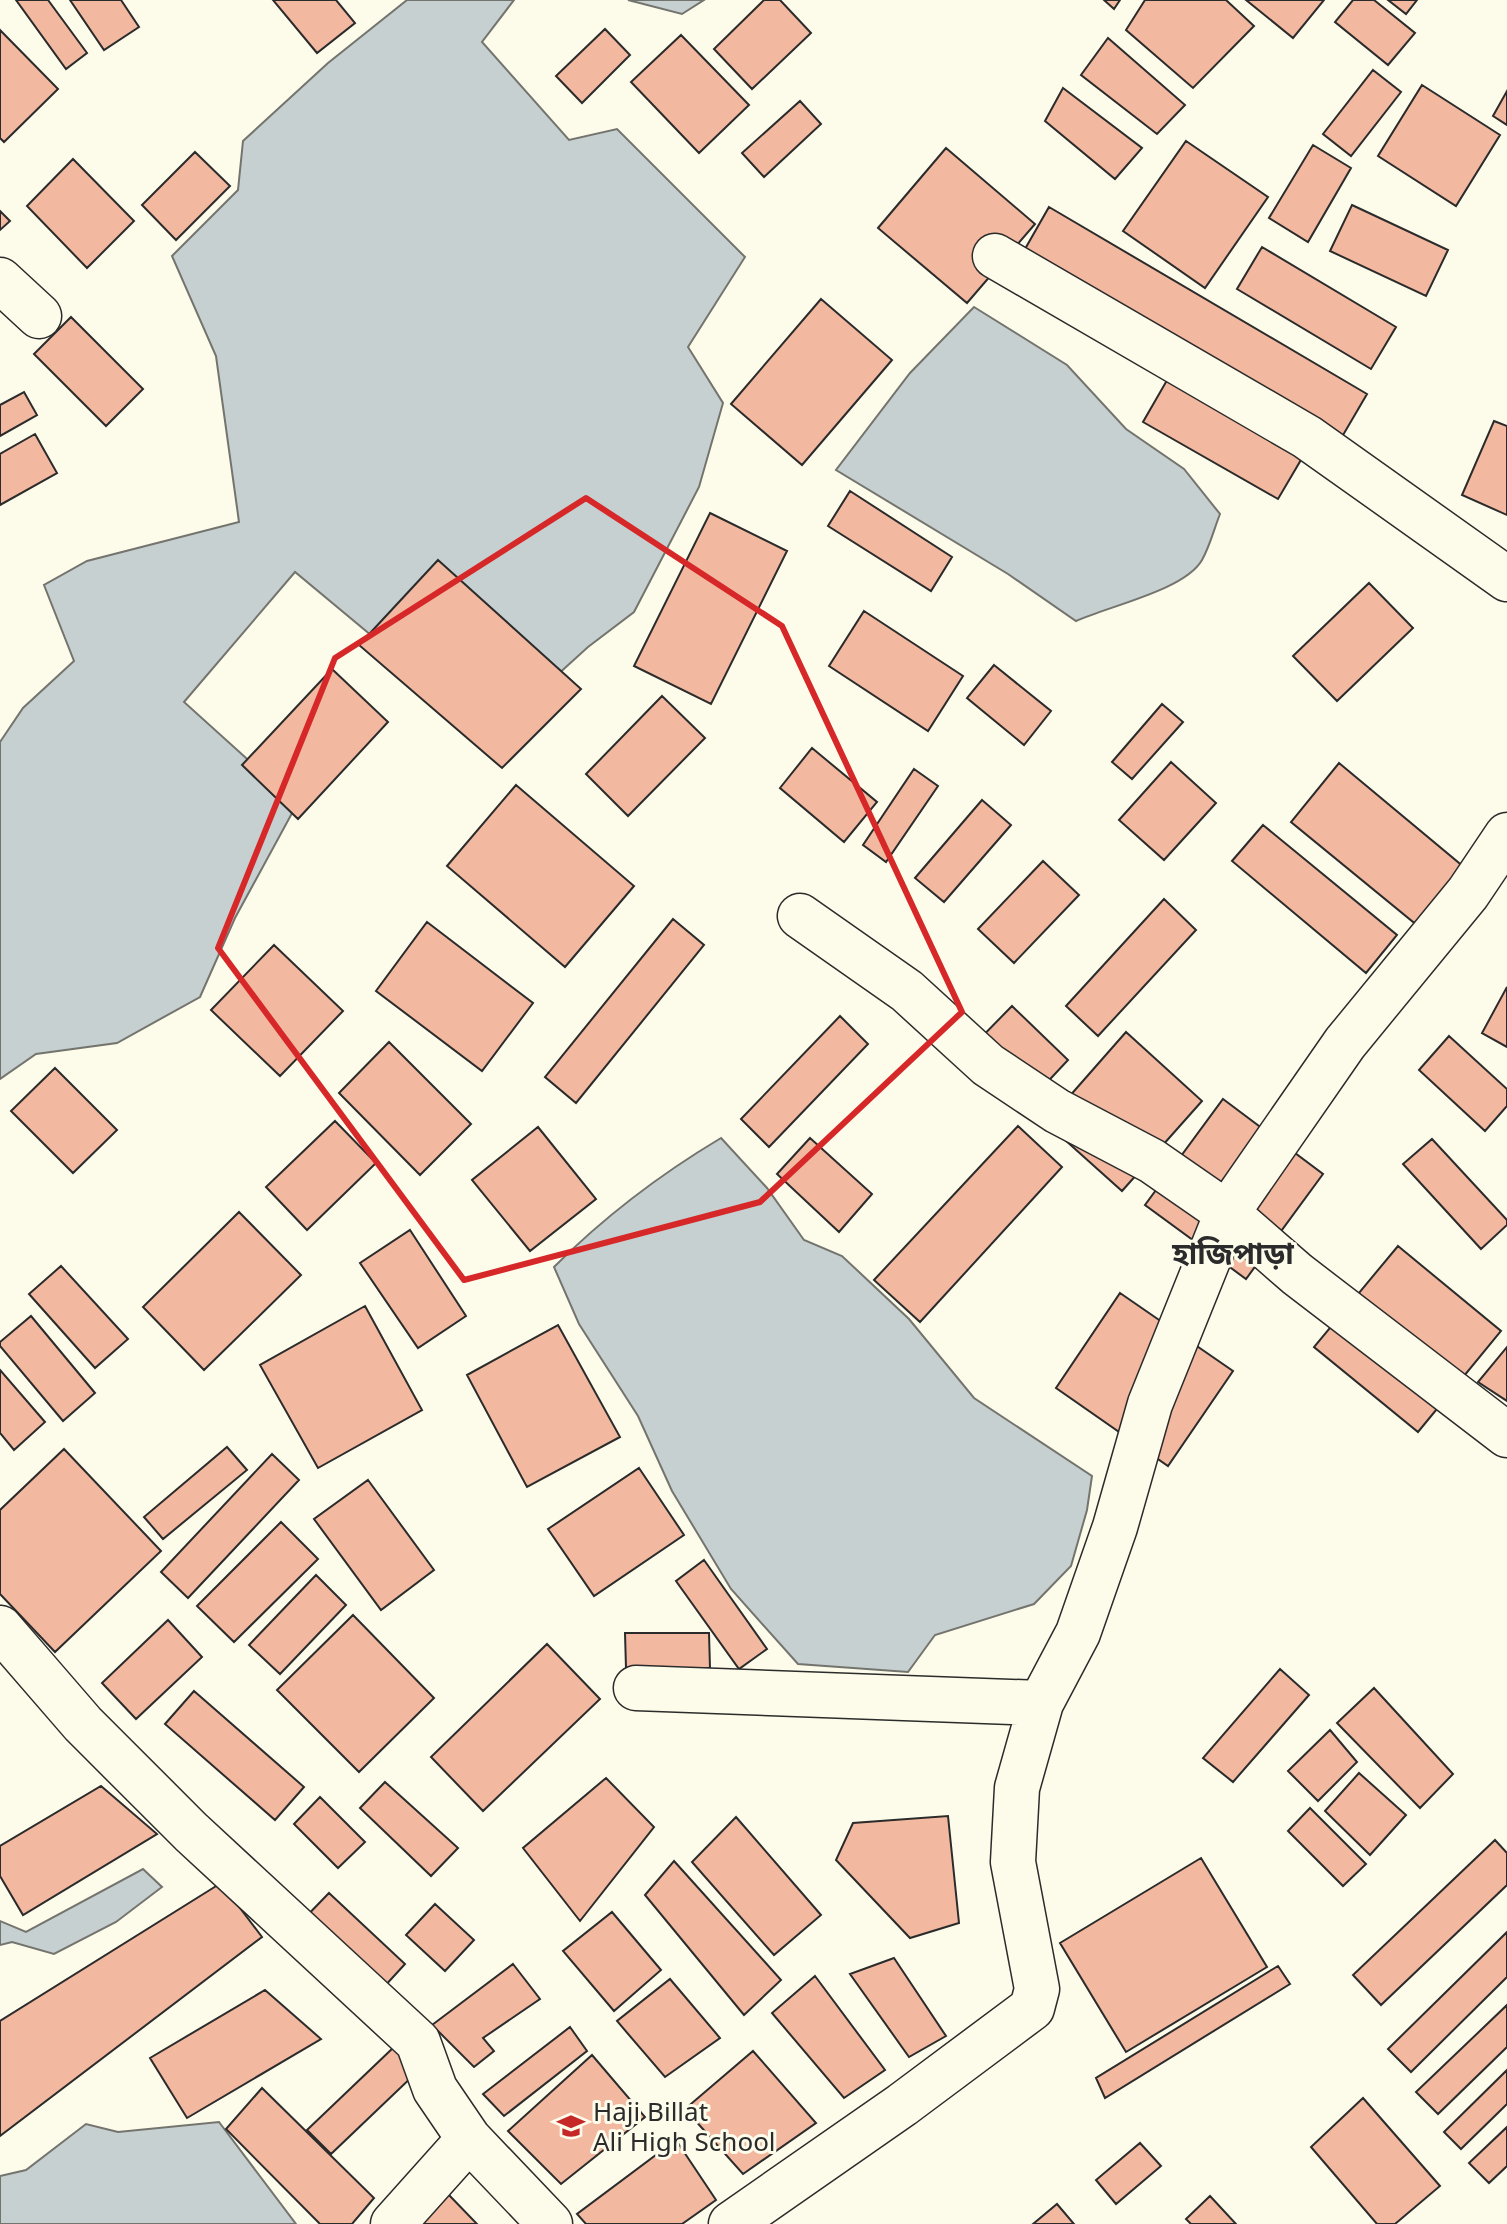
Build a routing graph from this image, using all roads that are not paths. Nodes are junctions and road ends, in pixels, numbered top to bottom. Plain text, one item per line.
1 (995, 256) dead end
2 (0, 280) edge
3 (39, 316) dead end
4 (1507, 579) edge
5 (1507, 835) edge
6 (800, 916) dead end
7 (1227, 1213) junction
8 (1507, 1435) edge
9 (0, 1628) edge
10 (636, 1688) dead end
11 (1041, 1703) junction
12 (469, 2139) junction
13 (393, 2224) edge
14 (550, 2224) edge
15 (731, 2224) edge

1 - 4 street
2 - 3 street
5 - 7 street
6 - 7 street
7 - 8 street
7 - 11 street
9 - 12 street
10 - 11 street
11 - 15 street
12 - 13 street
12 - 14 street

